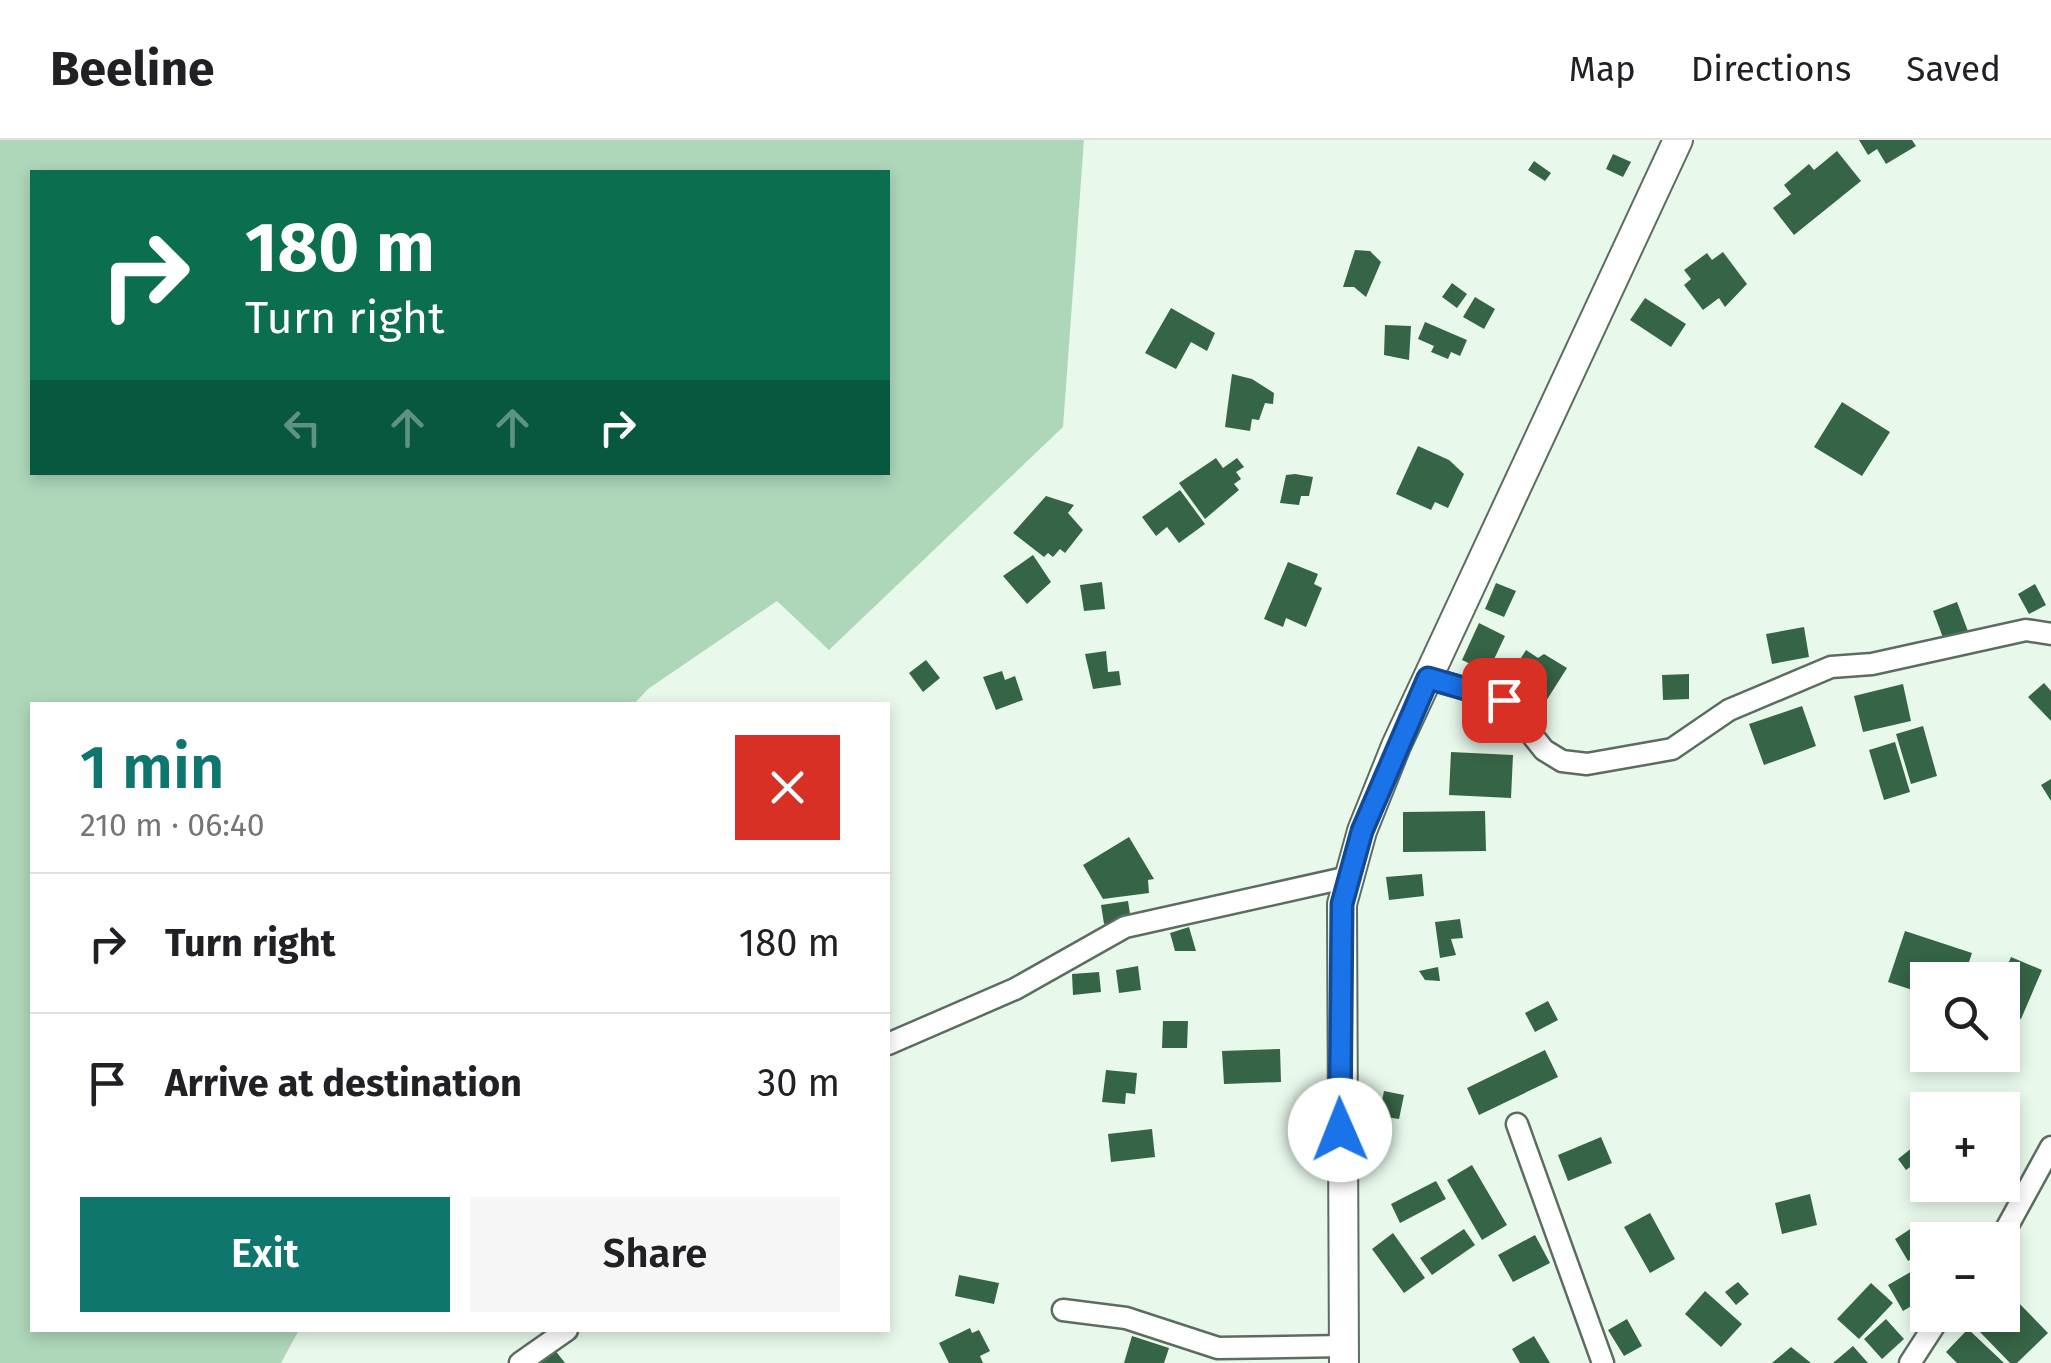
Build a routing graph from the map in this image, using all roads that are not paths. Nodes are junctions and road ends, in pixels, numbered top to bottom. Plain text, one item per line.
1 (1678, 140) edge
2 (2051, 634) edge
3 (1428, 678) junction
4 (1349, 877) junction
5 (890, 1043) edge
6 (1517, 1124) dead end
7 (2051, 1147) edge
8 (2043, 1178) edge
9 (2012, 1222) edge
10 (1063, 1310) dead end
11 (564, 1332) edge
12 (1929, 1332) edge
13 (1344, 1355) edge
14 (520, 1363) edge
15 (1602, 1363) edge
16 (1910, 1363) edge

1 - 3 street
2 - 3 street
3 - 4 street
4 - 5 street
4 - 13 street
6 - 15 street
7 - 8 street
8 - 9 street
10 - 13 street
11 - 14 street
12 - 16 street

